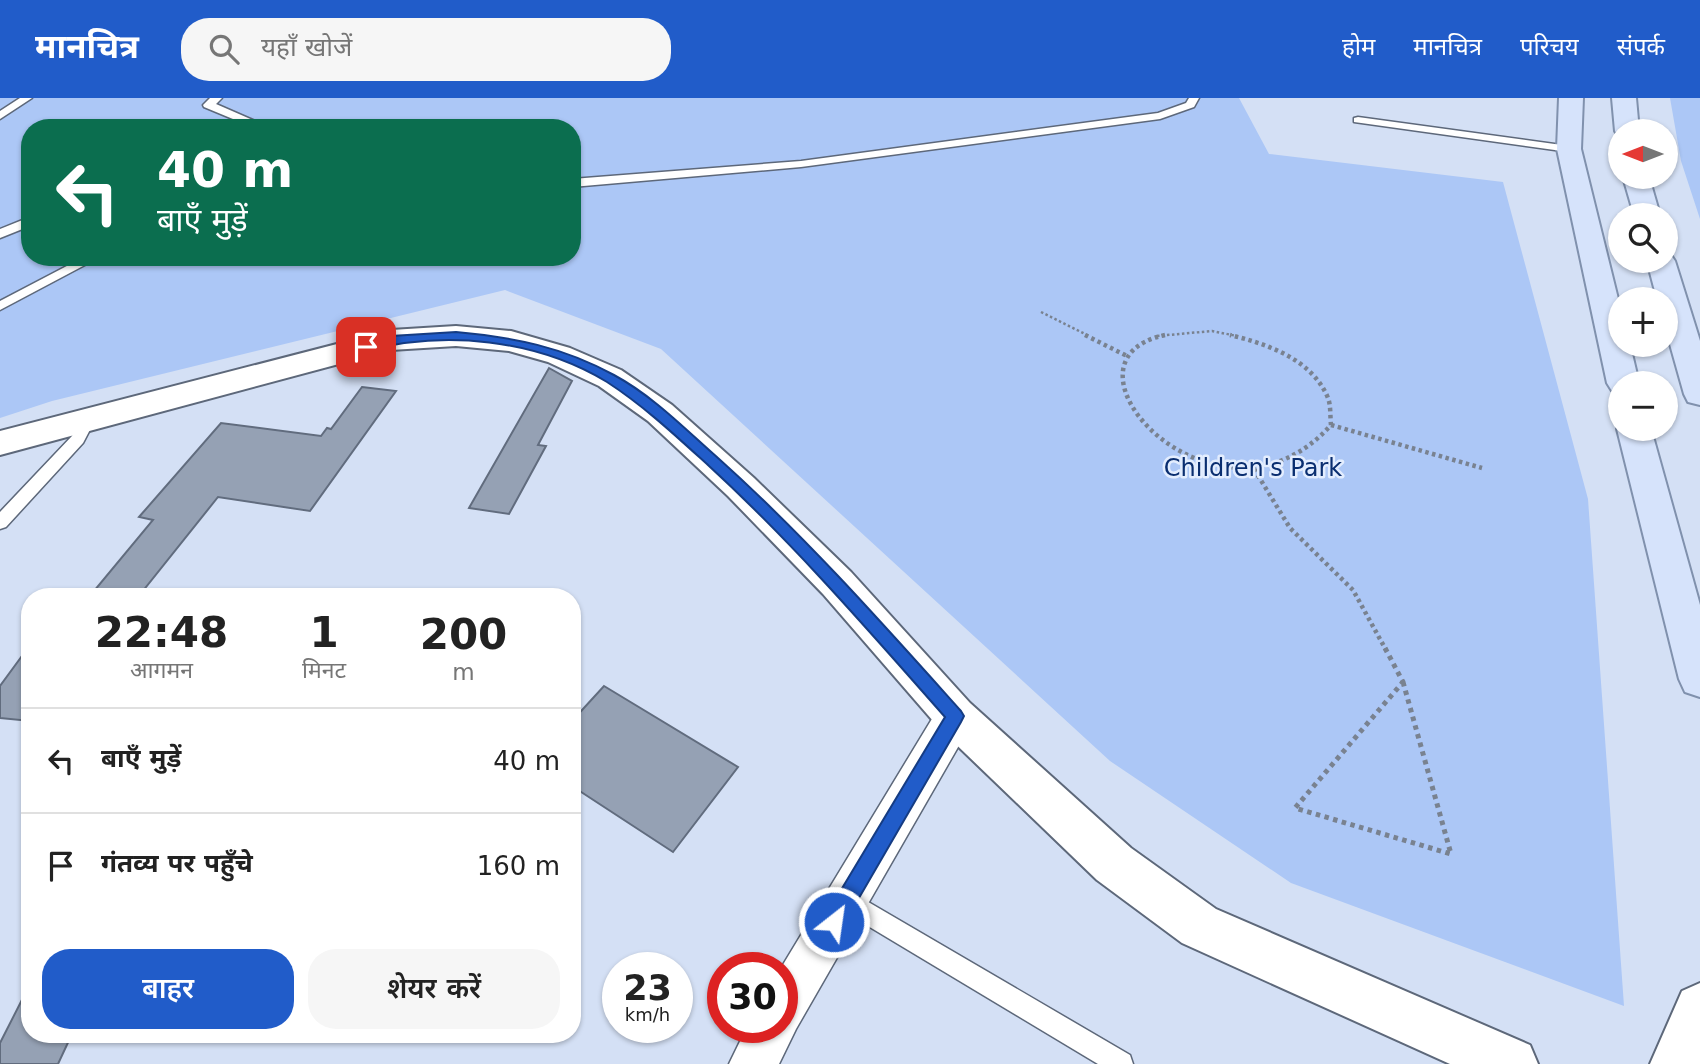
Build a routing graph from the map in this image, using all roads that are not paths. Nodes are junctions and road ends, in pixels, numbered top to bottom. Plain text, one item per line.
1 (27, 98) edge
2 (217, 98) edge
3 (1194, 98) edge
4 (1571, 98) edge
5 (1624, 98) edge
6 (0, 116) edge
7 (241, 119) edge
8 (1626, 119) edge
9 (1358, 120) dead end
10 (1570, 149) junction
11 (581, 182) edge
12 (21, 225) edge
13 (0, 234) edge
14 (77, 266) edge
15 (1665, 273) edge
16 (0, 306) edge
17 (1620, 371) edge
18 (1700, 394) edge
19 (87, 420) junction
20 (1637, 441) edge
21 (0, 443) edge
22 (0, 523) edge
23 (1700, 679) edge
24 (955, 716) junction
25 (846, 900) junction
26 (798, 983) edge
27 (1700, 1009) edge
28 (764, 1043) edge
29 (753, 1064) edge
30 (1121, 1064) edge
31 (1511, 1064) edge
32 (1677, 1064) edge

1 - 6 lane
2 - 7 lane
3 - 11 lane
4 - 10 main road
5 - 8 main road
9 - 10 lane
10 - 17 main road
12 - 13 lane
14 - 16 lane
15 - 18 main road
19 - 21 street
19 - 22 lane
19 - 24 street
20 - 23 main road
24 - 25 street
24 - 31 street
25 - 26 street
25 - 30 lane
27 - 32 street
28 - 29 street

